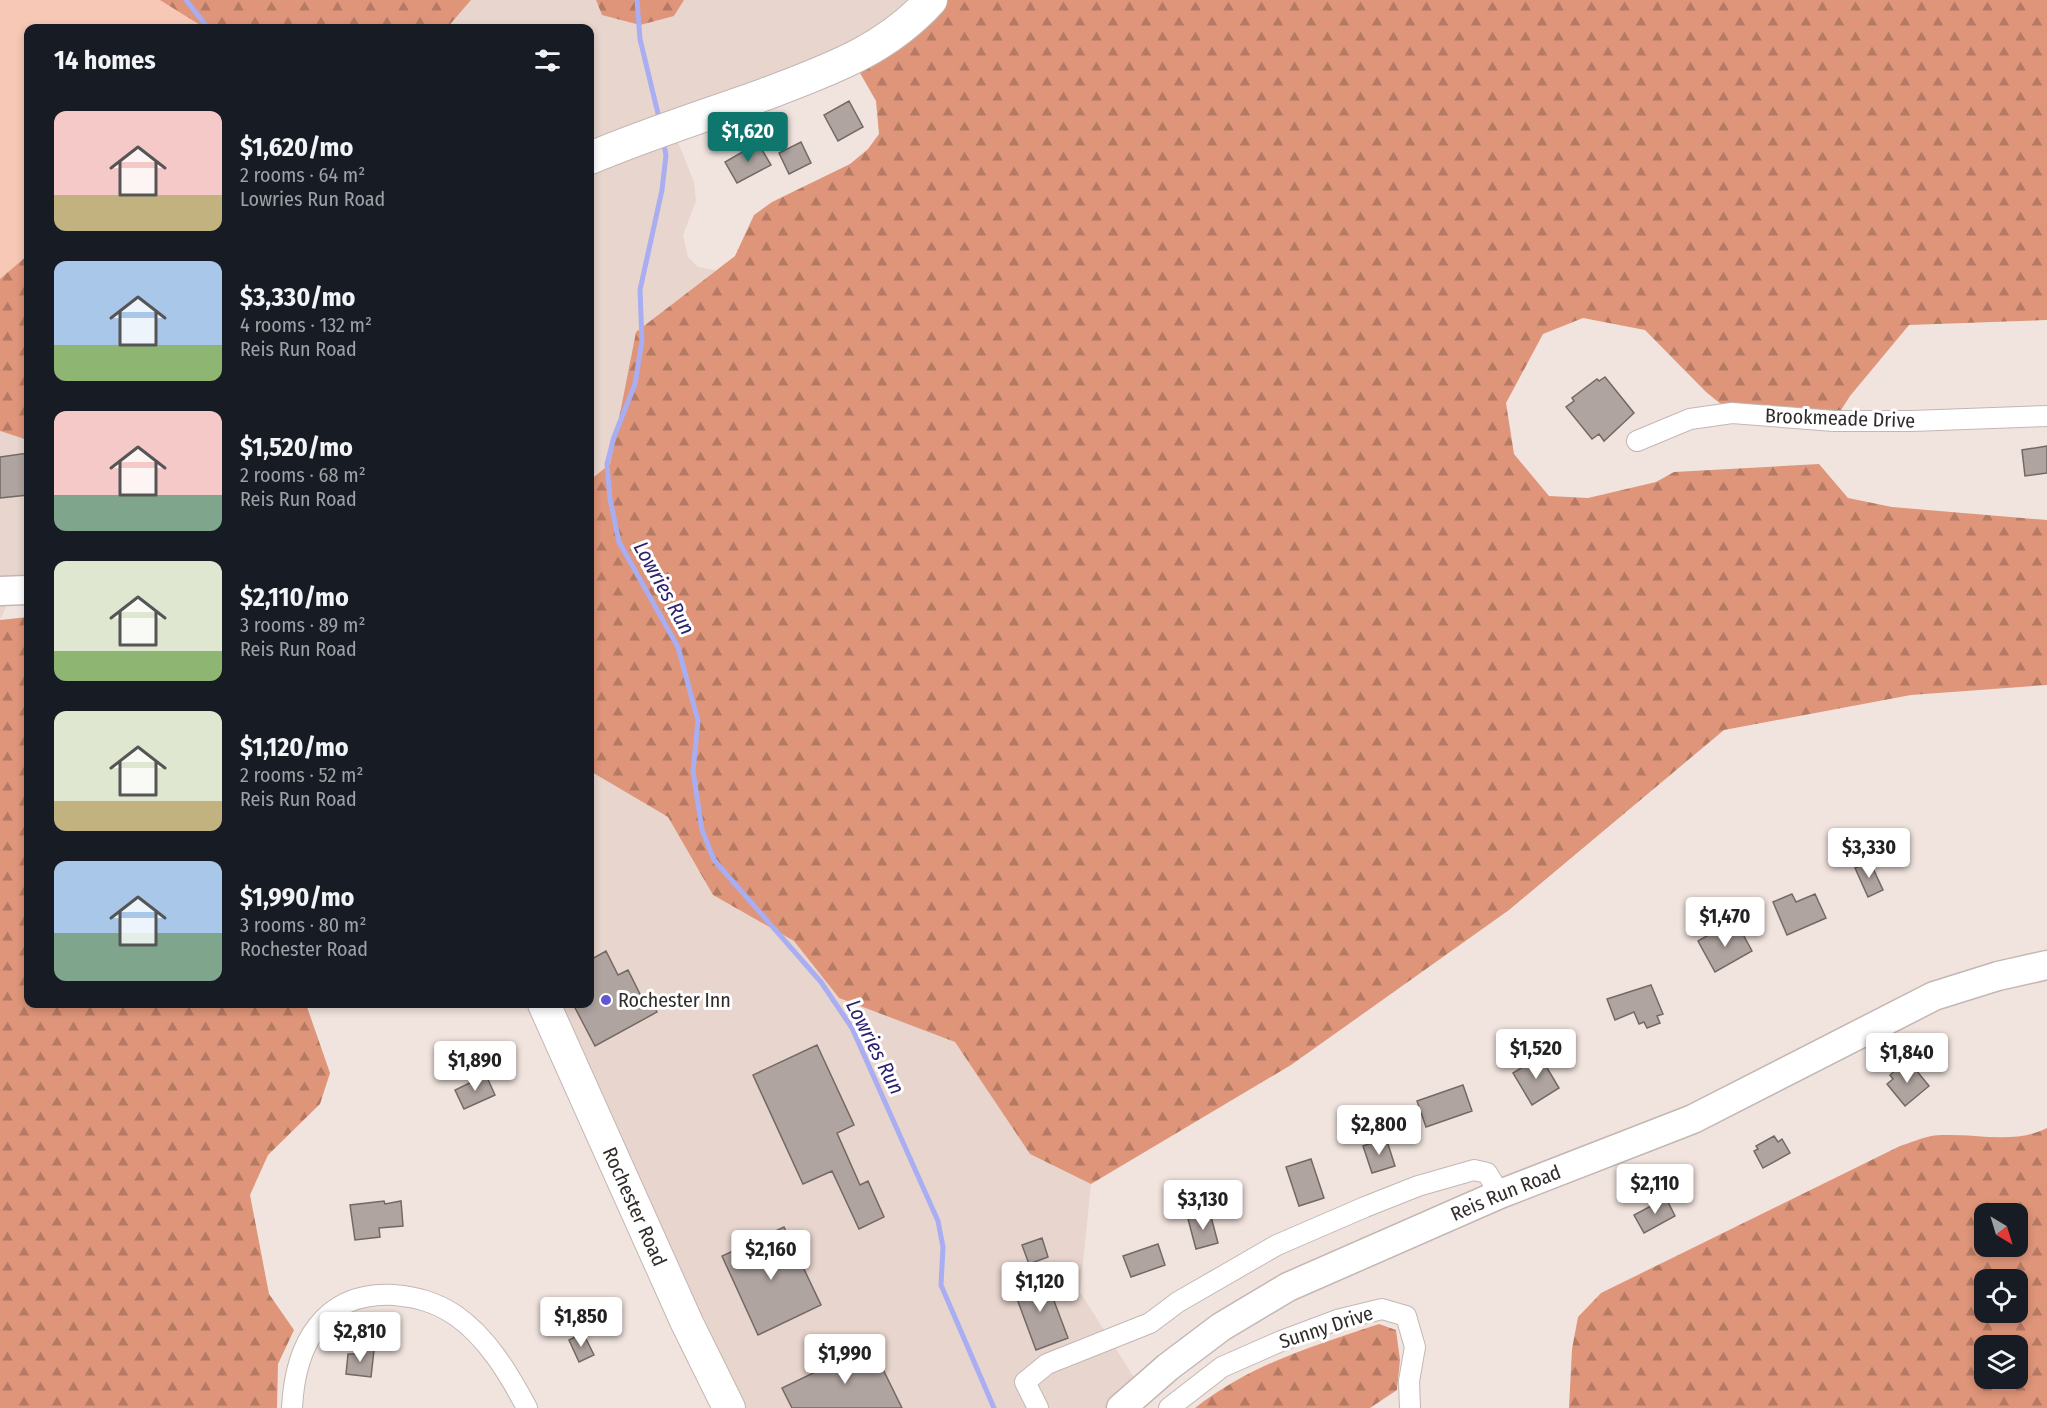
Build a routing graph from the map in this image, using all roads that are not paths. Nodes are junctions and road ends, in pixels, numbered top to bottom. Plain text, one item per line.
1 (930, 0) edge
2 (594, 157) edge
3 (2047, 416) edge
4 (1637, 441) dead end
5 (2047, 965) edge
6 (546, 1008) edge
7 (1500, 1194) junction
8 (292, 1408) edge
9 (527, 1408) edge
10 (729, 1408) edge
11 (1038, 1408) edge
12 (1121, 1408) edge
13 (1169, 1408) edge
14 (1410, 1408) edge

1 - 2 main road
3 - 4 street, Brookmeade Drive
5 - 7 street, Reis Run Road
6 - 10 main road, Rochester Road
7 - 11 street
7 - 12 street, Reis Run Road
8 - 9 street
13 - 14 street, Sunny Drive

